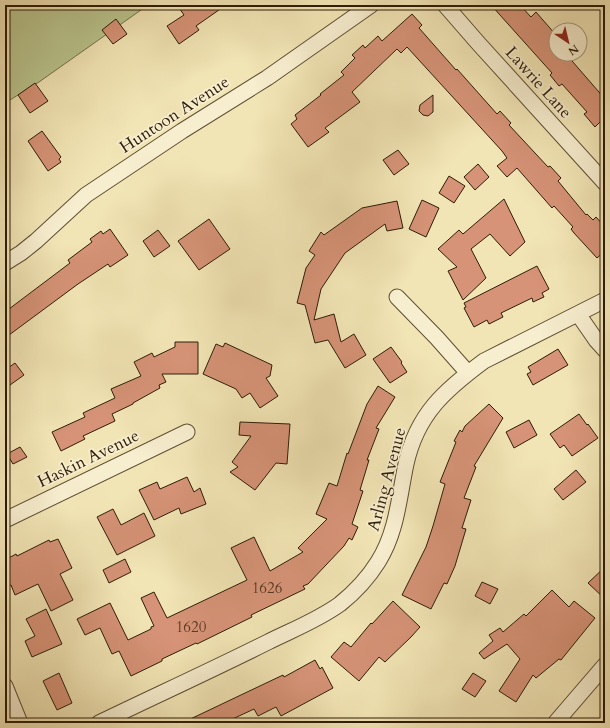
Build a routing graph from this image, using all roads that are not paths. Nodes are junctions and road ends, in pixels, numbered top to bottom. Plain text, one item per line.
1 (371, 5) edge
2 (445, 5) edge
3 (605, 184) edge
4 (5, 263) edge
5 (397, 297) dead end
6 (605, 300) edge
7 (578, 314) junction
8 (605, 350) edge
9 (468, 373) junction
10 (187, 432) dead end
11 (5, 520) edge
12 (605, 665) edge
13 (5, 686) edge
14 (556, 722) edge
15 (20, 723) edge
16 (99, 723) edge

1 - 4 street, Huntoon Avenue
2 - 3 street, Lawrie Lane
5 - 9 street
6 - 7 street, Arling Avenue
7 - 8 street
7 - 9 street, Arling Avenue
9 - 16 street, Arling Avenue
10 - 11 street, Haskin Avenue
12 - 14 street
13 - 15 street

